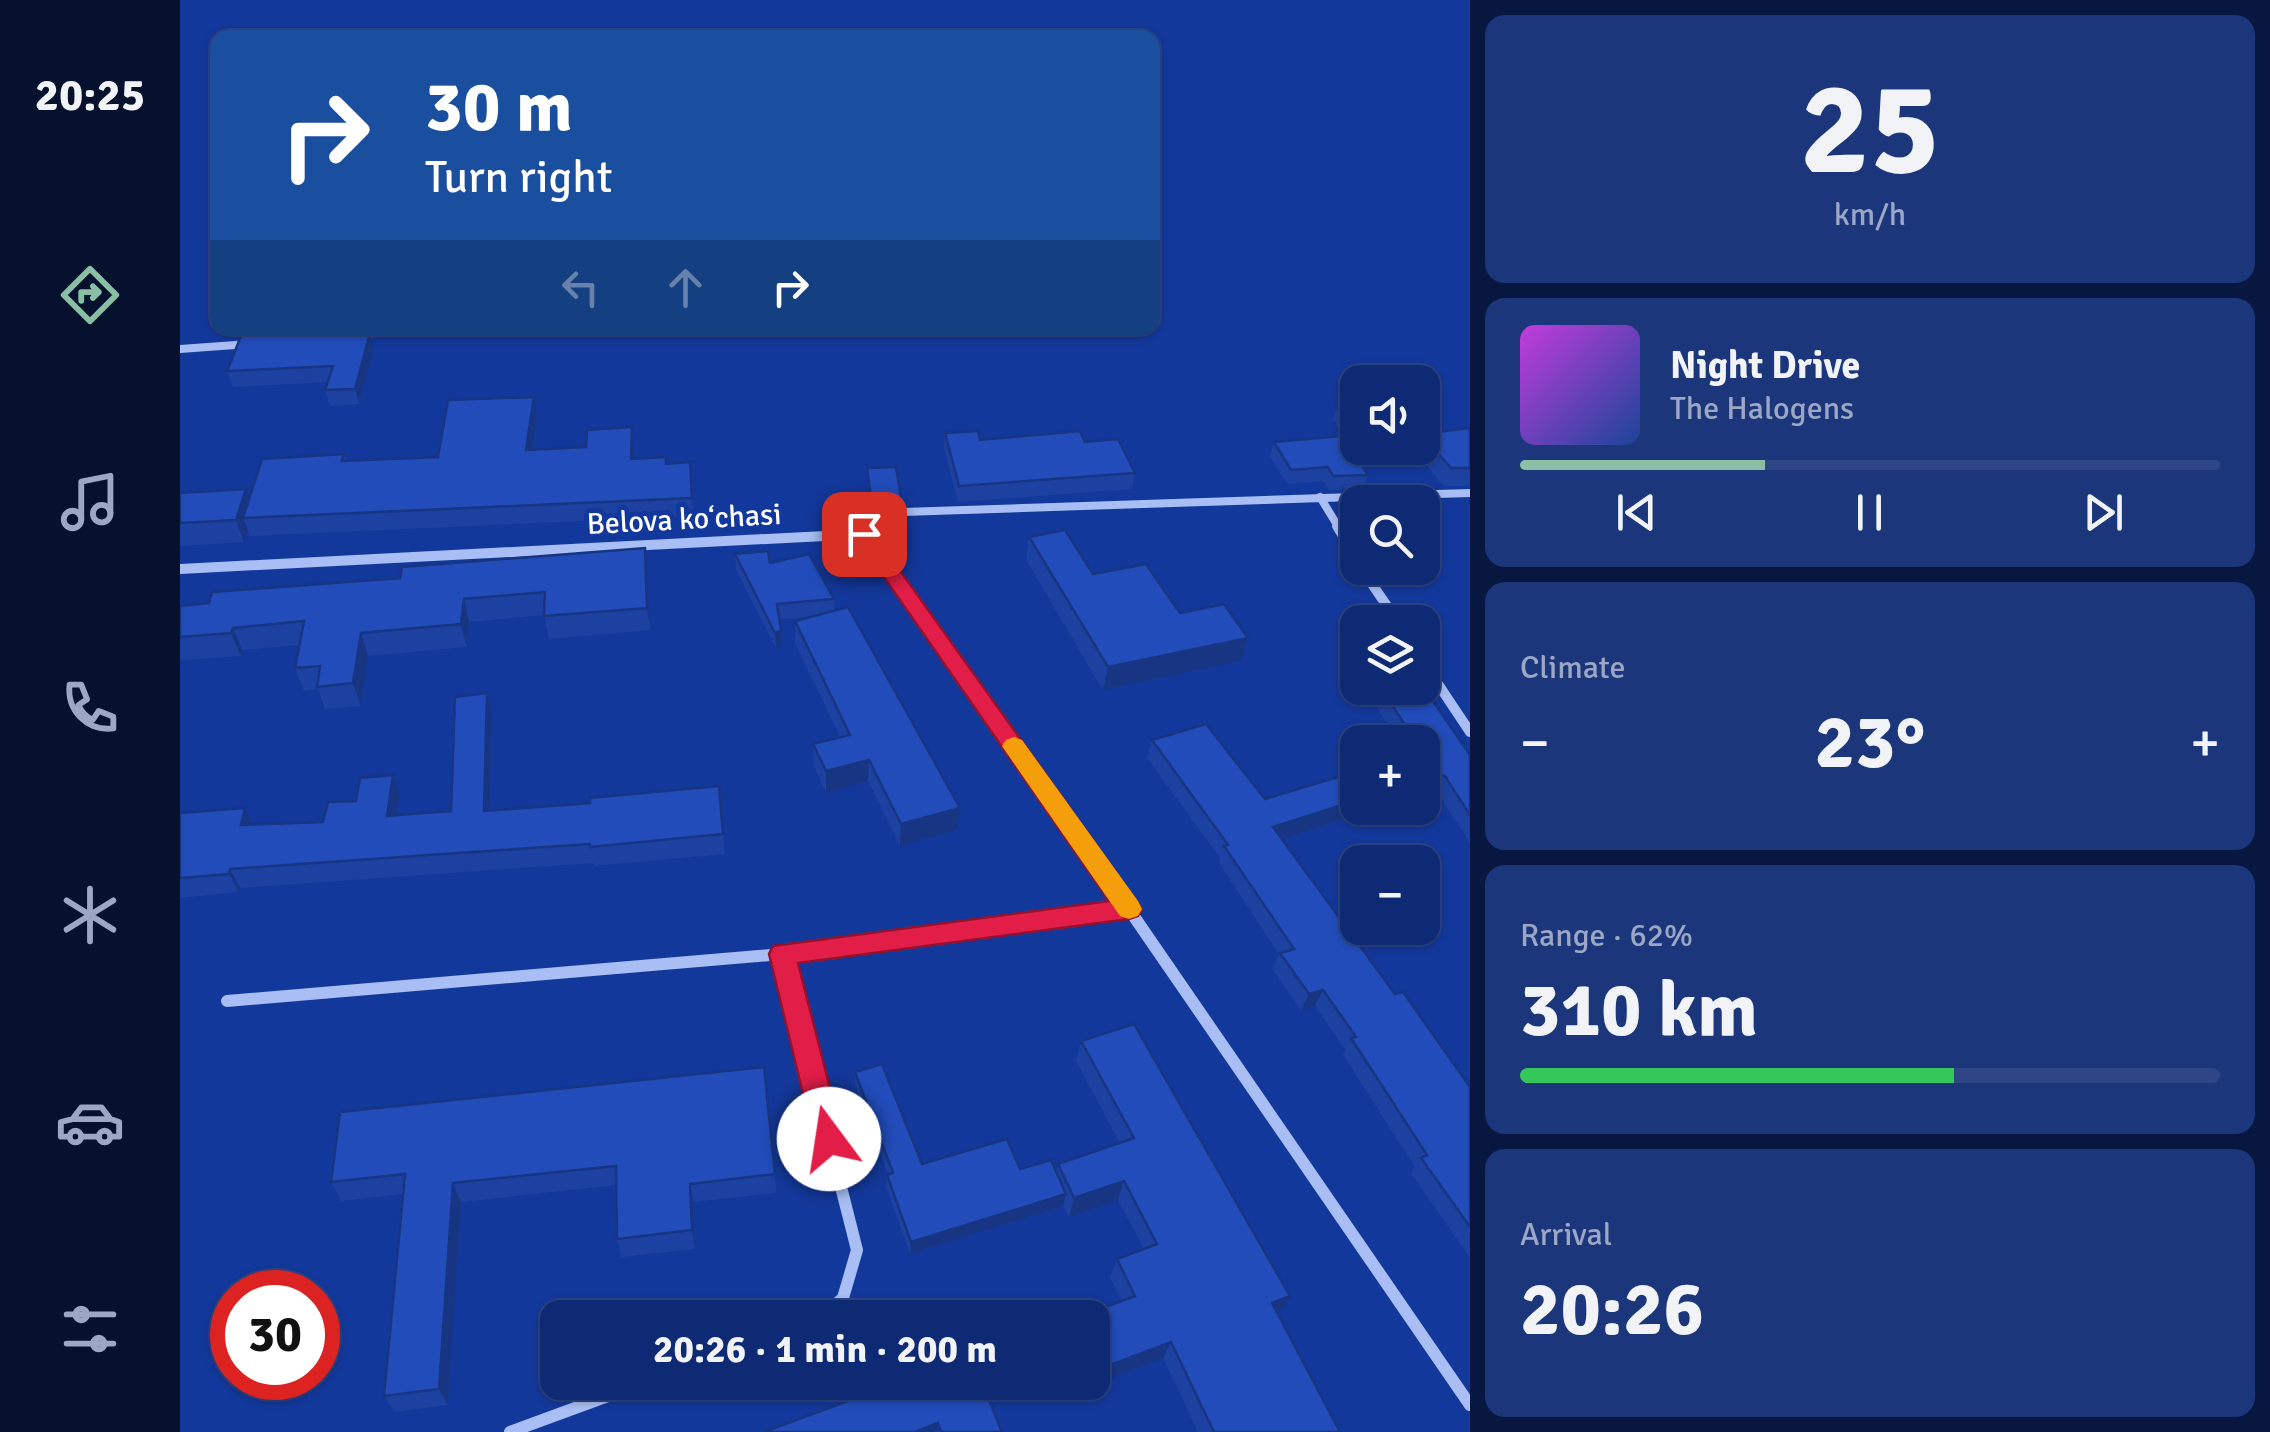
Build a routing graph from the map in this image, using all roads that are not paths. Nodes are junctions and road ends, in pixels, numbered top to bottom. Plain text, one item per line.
1 (356, 335) edge
2 (344, 336) edge
3 (268, 342) edge
4 (180, 349) edge
5 (1470, 493) edge
6 (1320, 497) junction
7 (1340, 530) edge
8 (864, 534) junction
9 (180, 569) edge
10 (1440, 687) edge
11 (1470, 732) edge
12 (1129, 909) junction
13 (782, 954) junction
14 (227, 1001) dead end
15 (840, 1300) edge
16 (597, 1400) edge
17 (1470, 1405) edge
18 (510, 1432) edge

1 - 2 street
3 - 4 street
5 - 6 street
6 - 7 street
6 - 8 street
8 - 9 street, Belova koʻchasi
8 - 12 street
10 - 11 street
12 - 13 street
12 - 17 street
13 - 14 street
13 - 15 street
16 - 18 street

